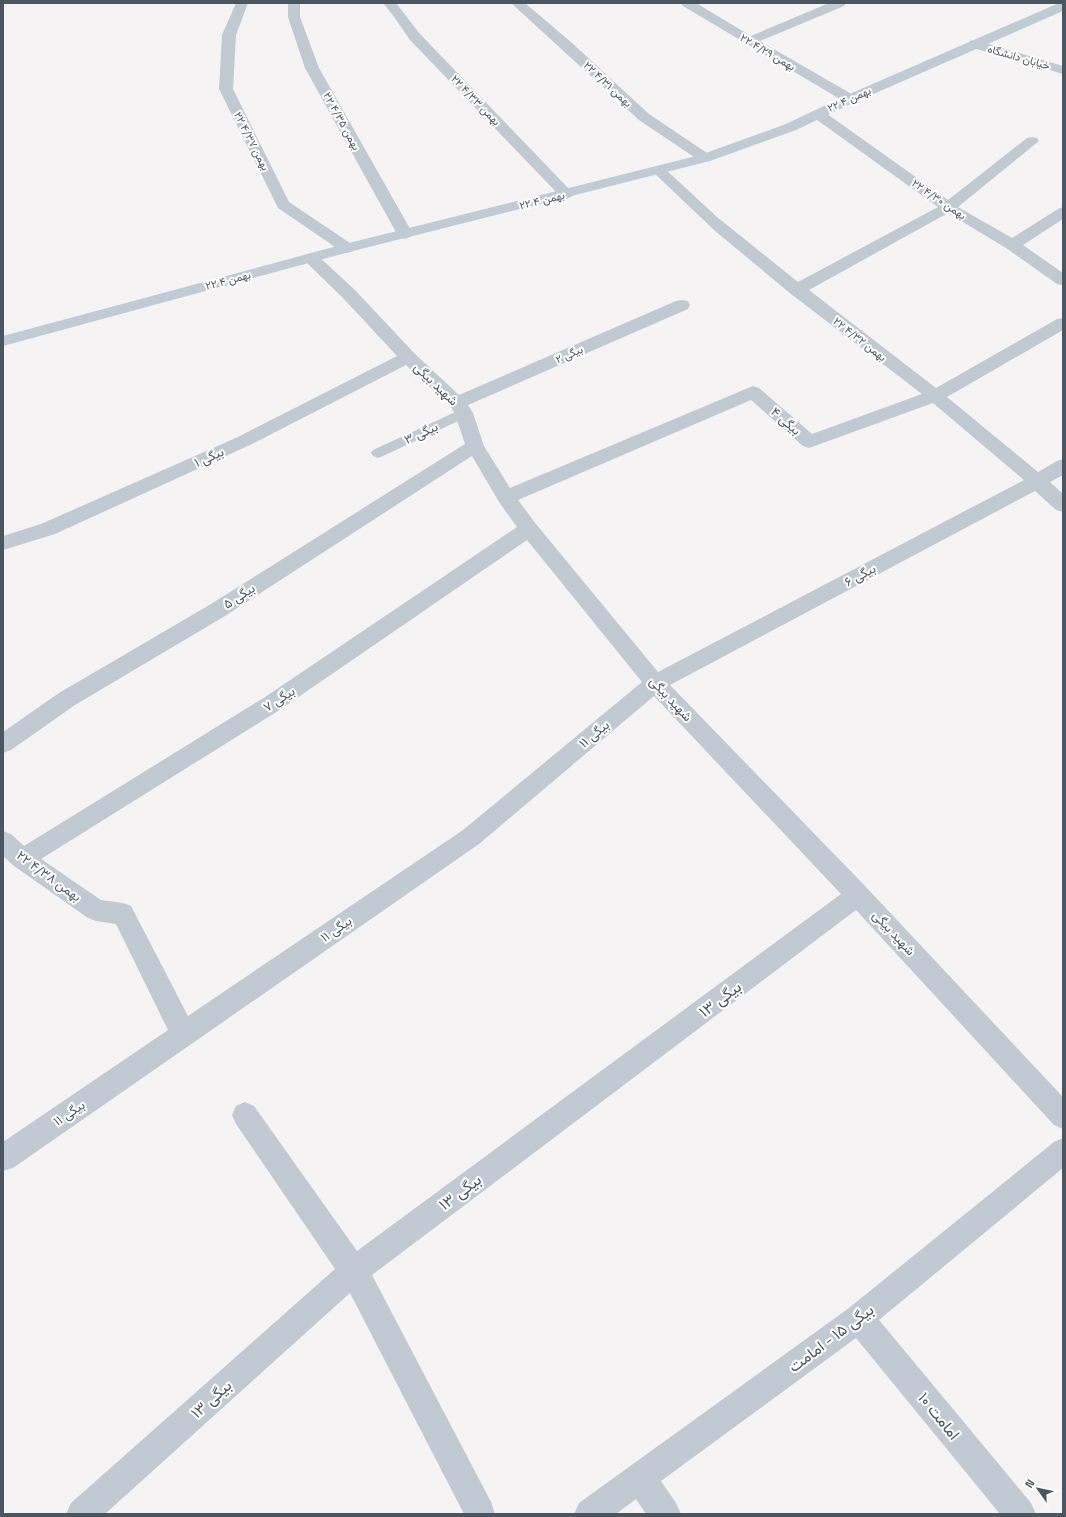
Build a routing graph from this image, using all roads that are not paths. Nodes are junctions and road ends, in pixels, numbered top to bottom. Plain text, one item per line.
1 (242, 3) edge
2 (294, 3) edge
3 (389, 3) edge
4 (517, 3) edge
5 (687, 3) edge
6 (840, 3) edge
7 (1063, 6) edge
8 (750, 42) junction
9 (975, 44) junction
10 (1063, 70) edge
11 (850, 99) junction
12 (818, 114) junction
13 (1032, 141) dead end
14 (704, 158) junction
15 (659, 171) junction
16 (566, 194) junction
17 (948, 207) junction
18 (1063, 212) edge
19 (405, 234) junction
20 (1012, 245) junction
21 (347, 248) junction
22 (311, 258) junction
23 (1063, 280) edge
24 (797, 290) junction
25 (682, 305) dead end
26 (1063, 323) edge
27 (3, 341) edge
28 (408, 357) junction
29 (935, 396) junction
30 (460, 408) junction
31 (475, 446) junction
32 (378, 453) dead end
33 (1063, 466) edge
34 (1038, 481) junction
35 (506, 497) junction
36 (1063, 505) edge
37 (529, 529) junction
38 (3, 543) edge
39 (655, 683) junction
40 (3, 744) edge
41 (3, 841) edge
42 (22, 859) junction
43 (858, 895) junction
44 (184, 1034) junction
45 (245, 1115) dead end
46 (1063, 1116) edge
47 (1063, 1151) edge
48 (3, 1158) edge
49 (354, 1271) junction
50 (859, 1318) junction
51 (640, 1478) junction
52 (480, 1513) dead end
53 (82, 1514) edge
54 (590, 1514) edge
55 (665, 1514) edge
56 (1020, 1514) edge

1 - 21 street, ۲۲ بهمن ۴/۳۷
2 - 19 street, ۲۲ بهمن ۴/۳۵
3 - 16 street, ۲۲ بهمن ۴/۳۳
4 - 14 street, ۲۲ بهمن ۴/۳۱
5 - 8 street, ۲۲ بهمن ۴/۲۹
6 - 8 street
7 - 9 street, ۲۲ بهمن ۴
8 - 11 street, ۲۲ بهمن ۴/۲۹
9 - 10 street, خیابان دانشگاه
9 - 11 street, ۲۲ بهمن ۴
11 - 12 street, ۲۲ بهمن ۴
12 - 14 street, ۲۲ بهمن ۴
12 - 17 street, ۲۲ بهمن ۴/۳۰
13 - 17 street
14 - 15 street, ۲۲ بهمن ۴
15 - 16 street, ۲۲ بهمن ۴
15 - 24 street, ۲۲ بهمن ۴/۳۲
16 - 19 street, ۲۲ بهمن ۴
17 - 20 street, ۲۲ بهمن ۴/۳۰
17 - 24 street
18 - 20 street
19 - 21 street, ۲۲ بهمن ۴
20 - 23 street, ۲۲ بهمن ۴/۳۰
21 - 22 street, ۲۲ بهمن ۴
22 - 27 street, ۲۲ بهمن ۴
22 - 28 street, شهید بیگی
24 - 29 street, ۲۲ بهمن ۴/۳۲
25 - 30 street, بیگی ۲
26 - 29 street, بیگی ۴
28 - 30 street, شهید بیگی
28 - 38 street, بیگی ۱
29 - 34 street, ۲۲ بهمن ۴/۳۲
29 - 35 street, بیگی ۴
30 - 31 street, شهید بیگی
30 - 32 lane, بیگی ۳
31 - 35 street, شهید بیگی
31 - 40 street, بیگی ۵
33 - 34 street, بیگی ۶
34 - 36 street, ۲۲ بهمن ۴/۳۲
34 - 39 street, بیگی ۶
35 - 37 street, شهید بیگی
37 - 39 street, شهید بیگی
37 - 42 street, بیگی ۷
39 - 43 street, شهید بیگی
39 - 44 street, بیگی ۱۱
41 - 42 street, ۲۲ بهمن ۴/۳۸
42 - 44 street, ۲۲ بهمن ۴/۳۸
43 - 46 street, شهید بیگی
43 - 49 street, بیگی ۱۳
44 - 48 street, بیگی ۱۱
45 - 49 street
47 - 50 street, بیگی ۱۵ - امامت
49 - 52 street
49 - 53 street, بیگی ۱۳
50 - 51 street, بیگی ۱۵ - امامت
50 - 56 street, امامت ۱۰
51 - 54 street, بیگی ۱۵ - امامت
51 - 55 street

